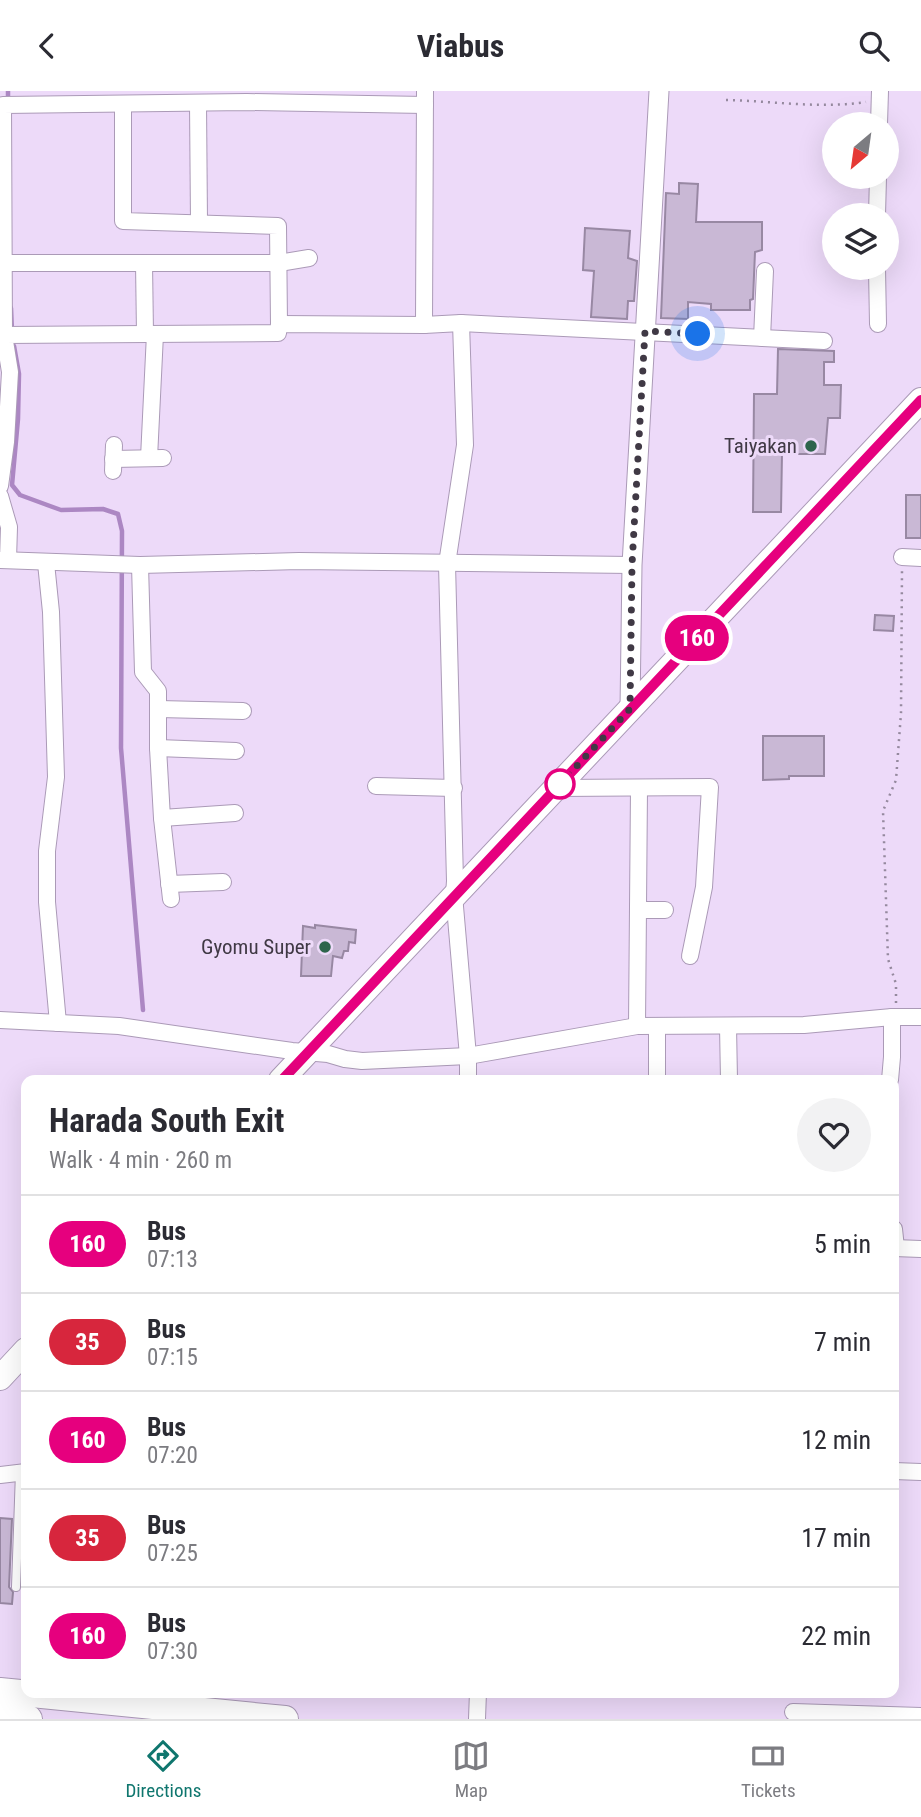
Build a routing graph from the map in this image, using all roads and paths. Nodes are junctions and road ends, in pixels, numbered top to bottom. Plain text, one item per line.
1 (659, 91) edge
2 (880, 95) edge
3 (248, 96) edge
4 (64, 98) edge
5 (425, 98) edge
6 (726, 100) dead end
7 (198, 103) junction
8 (123, 104) junction
9 (199, 223) junction
10 (309, 258) dead end
11 (2, 263) edge
12 (144, 263) junction
13 (279, 263) junction
14 (765, 271) dead end
15 (877, 280) edge
16 (461, 323) junction
17 (279, 324) junction
18 (878, 324) dead end
19 (424, 325) junction
20 (645, 331) junction
21 (150, 334) junction
22 (2, 335) edge
23 (762, 338) junction
24 (824, 341) dead end
25 (5, 372) edge
26 (921, 400) edge
27 (3, 442) edge
28 (113, 459) dead end
29 (0, 487) edge
30 (0, 496) edge
31 (902, 557) joint
32 (921, 558) edge
33 (4, 560) edge
34 (46, 562) junction
35 (447, 564) junction
36 (140, 565) junction
37 (632, 565) junction
38 (159, 709) junction
39 (630, 709) junction
40 (243, 711) dead end
41 (158, 748) junction
42 (236, 751) dead end
43 (376, 786) dead end
44 (454, 788) junction
45 (556, 788) junction
46 (639, 788) junction
47 (235, 813) dead end
48 (162, 818) junction
49 (223, 882) dead end
50 (454, 895) junction
51 (638, 910) junction
52 (665, 910) dead end
53 (690, 956) dead end
54 (894, 1017) junction
55 (921, 1017) edge
56 (0, 1020) edge
57 (58, 1023) junction
58 (637, 1026) junction
59 (657, 1026) junction
60 (728, 1026) junction
61 (308, 1052) junction
62 (468, 1056) junction
63 (287, 1075) edge
64 (468, 1075) edge
65 (657, 1075) edge
66 (729, 1075) edge
67 (890, 1075) edge
68 (899, 1248) edge
69 (921, 1249) edge
70 (21, 1355) edge
71 (0, 1378) edge
72 (899, 1471) edge
73 (21, 1472) edge
74 (921, 1472) edge
75 (0, 1475) edge
76 (21, 1505) edge
77 (16, 1587) dead end
78 (0, 1677) edge
79 (21, 1680) edge
80 (0, 1691) edge
81 (21, 1693) edge
82 (76, 1698) edge
83 (137, 1698) edge
84 (478, 1698) edge
85 (228, 1712) junction
86 (793, 1712) dead end
87 (0, 1715) edge
88 (921, 1716) edge
89 (29, 1719) edge
90 (285, 1719) edge
91 (477, 1719) edge

1 - 20 street
2 - 6 path
3 - 5 street
3 - 7 street
4 - 8 street
4 - 11 street
5 - 19 street
7 - 8 street
7 - 9 street
8 - 9 street
9 - 13 street
10 - 13 street
11 - 12 street
11 - 22 street
12 - 13 street
12 - 21 street
13 - 17 street
14 - 23 street
15 - 18 street
16 - 19 street
16 - 20 street
16 - 35 street
17 - 19 street
17 - 21 street
20 - 23 street
20 - 37 street
21 - 22 street
21 - 28 street
22 - 25 street
23 - 24 street
25 - 27 street
26 - 39 main road
27 - 29 street
30 - 33 street
31 - 32 street
31 - 54 path
33 - 34 street
34 - 36 street
34 - 57 street
35 - 36 street
35 - 37 street
35 - 44 street
36 - 38 street
37 - 39 street
38 - 40 street
38 - 41 street
39 - 45 main road
41 - 42 street
41 - 48 street
43 - 44 street
44 - 50 street
45 - 46 street
45 - 50 main road
46 - 51 street
46 - 53 street
47 - 48 street
48 - 49 street
50 - 61 main road
50 - 62 street
51 - 52 street
51 - 58 street
54 - 55 street
54 - 60 street
54 - 67 street
56 - 57 street
57 - 61 street
58 - 59 street
58 - 62 street
59 - 60 street
59 - 65 street
60 - 66 street
61 - 62 street
61 - 63 main road
62 - 64 street
68 - 69 street
70 - 71 main road
72 - 74 street
73 - 75 street
76 - 77 lane
78 - 79 highway
80 - 81 highway
82 - 85 highway
83 - 85 highway
84 - 91 street
85 - 90 highway
86 - 88 street
87 - 89 highway

